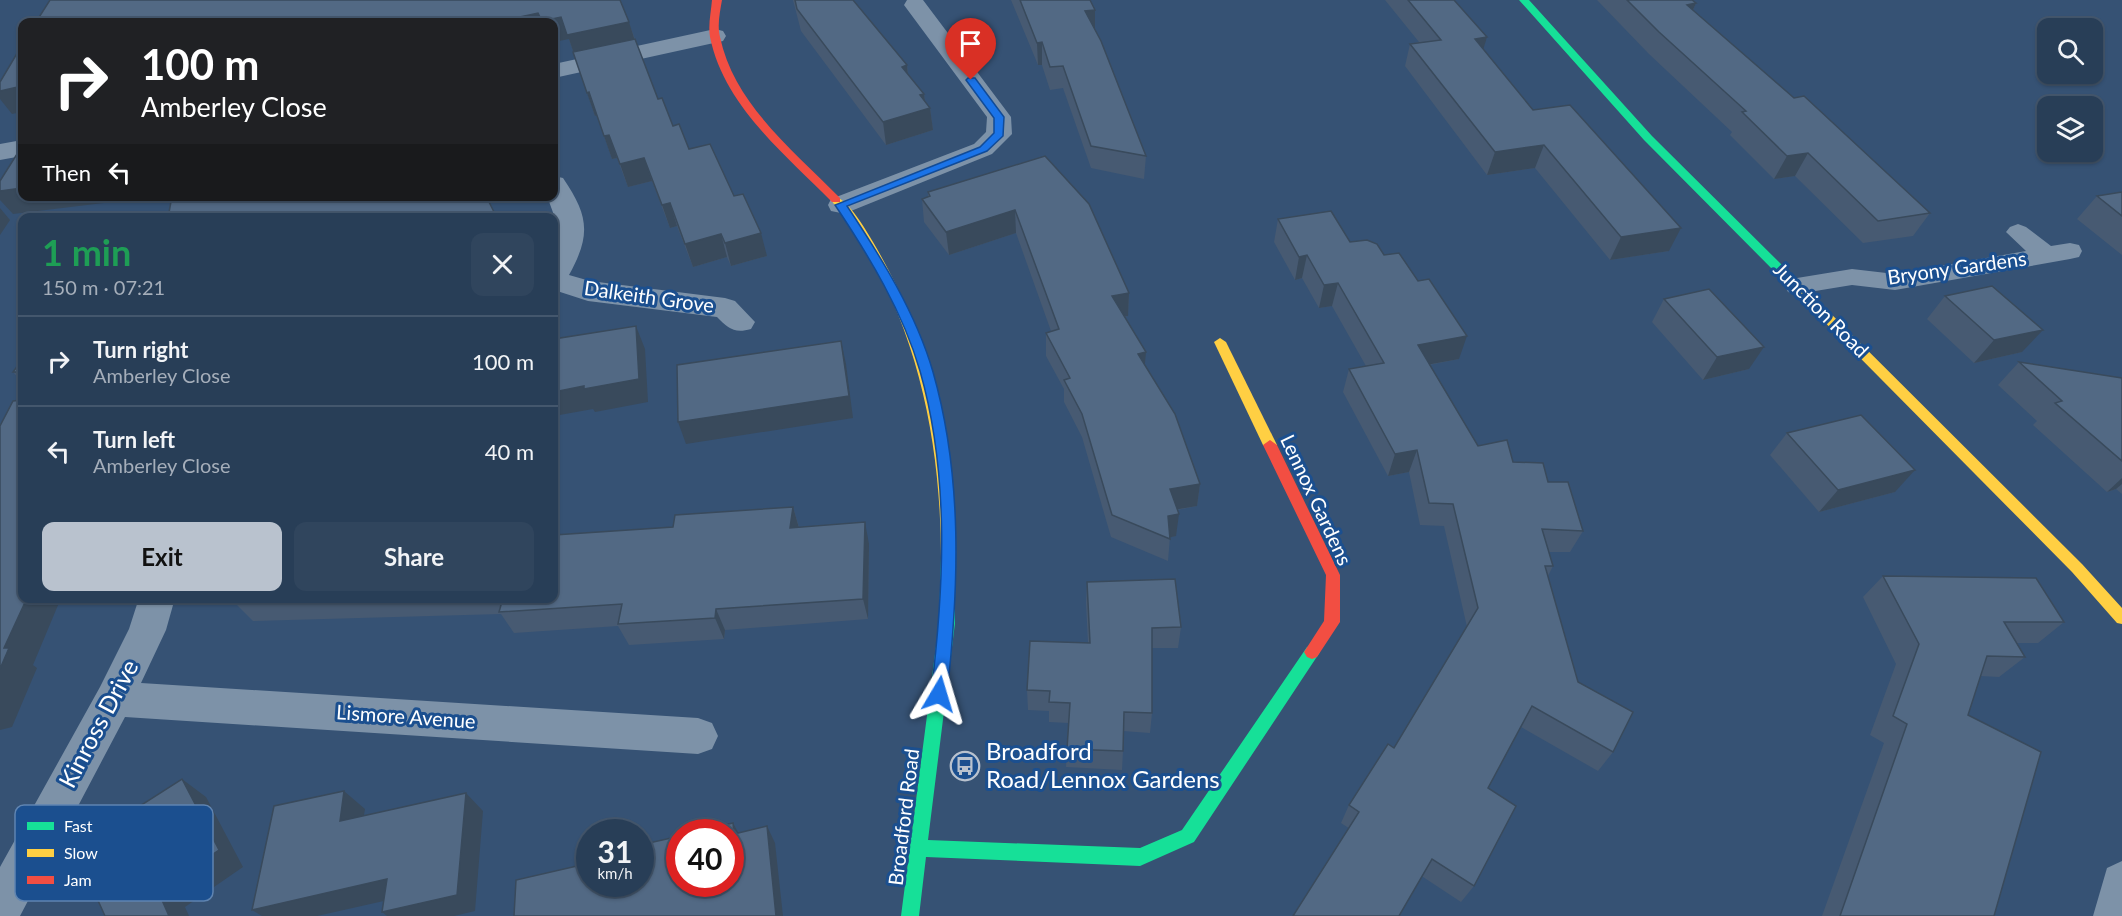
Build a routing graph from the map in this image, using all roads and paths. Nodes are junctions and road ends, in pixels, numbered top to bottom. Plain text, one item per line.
1 (717, 0) edge
2 (1524, 0) edge
3 (915, 5) dead end
4 (715, 36) junction
5 (558, 70) edge
6 (18, 149) edge
7 (0, 152) edge
8 (558, 192) edge
9 (841, 205) junction
10 (2018, 232) dead end
11 (2070, 251) dead end
12 (2046, 255) junction
13 (558, 268) edge
14 (558, 281) edge
15 (1797, 286) junction
16 (740, 322) dead end
17 (1220, 342) dead end
18 (155, 603) edge
19 (2122, 618) edge
20 (114, 699) junction
21 (698, 736) dead end
22 (57, 805) edge
23 (920, 848) junction
24 (15, 882) edge
25 (2122, 883) edge
26 (0, 910) edge
27 (910, 916) edge
28 (2115, 916) edge

1 - 4 street, Broadford Road
2 - 15 street, Junction Road
3 - 9 street
4 - 5 street
4 - 9 street, Broadford Road
6 - 7 street
8 - 13 street
9 - 23 street, Broadford Road
10 - 12 lane, Bryony Gardens
11 - 12 lane, Bryony Gardens
12 - 15 lane, Bryony Gardens
14 - 16 street, Dalkeith Grove
15 - 19 street, Junction Road
17 - 23 street, Lennox Gardens
18 - 20 street, Kinross Drive
20 - 21 street, Lismore Avenue
20 - 22 street, Kinross Drive
23 - 27 street, Broadford Road
24 - 26 street, Kinross Drive
25 - 28 street

